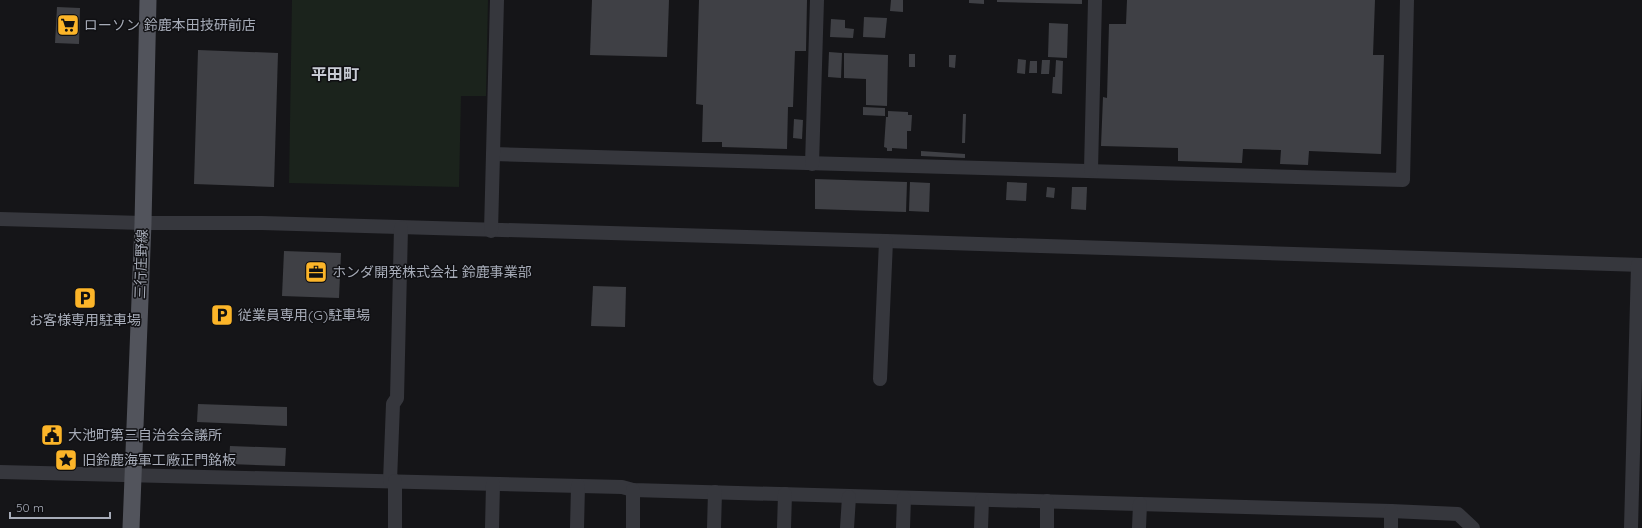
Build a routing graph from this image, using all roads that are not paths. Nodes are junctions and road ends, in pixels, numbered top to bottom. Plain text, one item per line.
1 (148, 0) edge
2 (497, 0) edge
3 (817, 0) edge
4 (1095, 0) edge
5 (1407, 0) edge
6 (493, 154) junction
7 (812, 164) junction
8 (1091, 170) junction
9 (0, 219) edge
10 (143, 223) junction
11 (402, 228) junction
12 (491, 231) junction
13 (886, 241) junction
14 (1640, 265) edge
15 (880, 379) dead end
16 (0, 472) edge
17 (134, 476) junction
18 (393, 481) junction
19 (493, 484) junction
20 (578, 486) junction
21 (633, 490) junction
22 (715, 492) junction
23 (785, 494) junction
24 (849, 496) junction
25 (904, 498) junction
26 (982, 500) junction
27 (1047, 501) junction
28 (1140, 504) junction
29 (1391, 511) junction
30 (131, 528) edge
31 (395, 528) edge
32 (492, 528) edge
33 (576, 528) edge
34 (633, 528) edge
35 (714, 528) edge
36 (784, 528) edge
37 (847, 528) edge
38 (903, 528) edge
39 (981, 528) edge
40 (1047, 528) edge
41 (1139, 528) edge
42 (1391, 528) edge
43 (1473, 528) edge
44 (1631, 528) edge

1 - 10 main road, 三行庄野線
2 - 6 street
3 - 7 street
4 - 8 street
5 - 8 street
6 - 7 street
6 - 12 street
7 - 8 street
9 - 10 street
10 - 11 street
10 - 17 main road, 三行庄野線
11 - 12 street
11 - 18 street
12 - 13 street
13 - 14 street
13 - 15 street
14 - 44 street
16 - 17 street
17 - 18 street
17 - 30 main road, 三行庄野線
18 - 19 street
18 - 31 street
19 - 20 street
19 - 32 street
20 - 21 street
20 - 33 street
21 - 22 street
21 - 34 street
22 - 23 street
22 - 35 street
23 - 24 street
23 - 36 street
24 - 25 street
24 - 37 street
25 - 26 street
25 - 38 street
26 - 27 street
26 - 39 street
27 - 28 street
27 - 40 street
28 - 29 street
28 - 41 street
29 - 42 street
29 - 43 street

